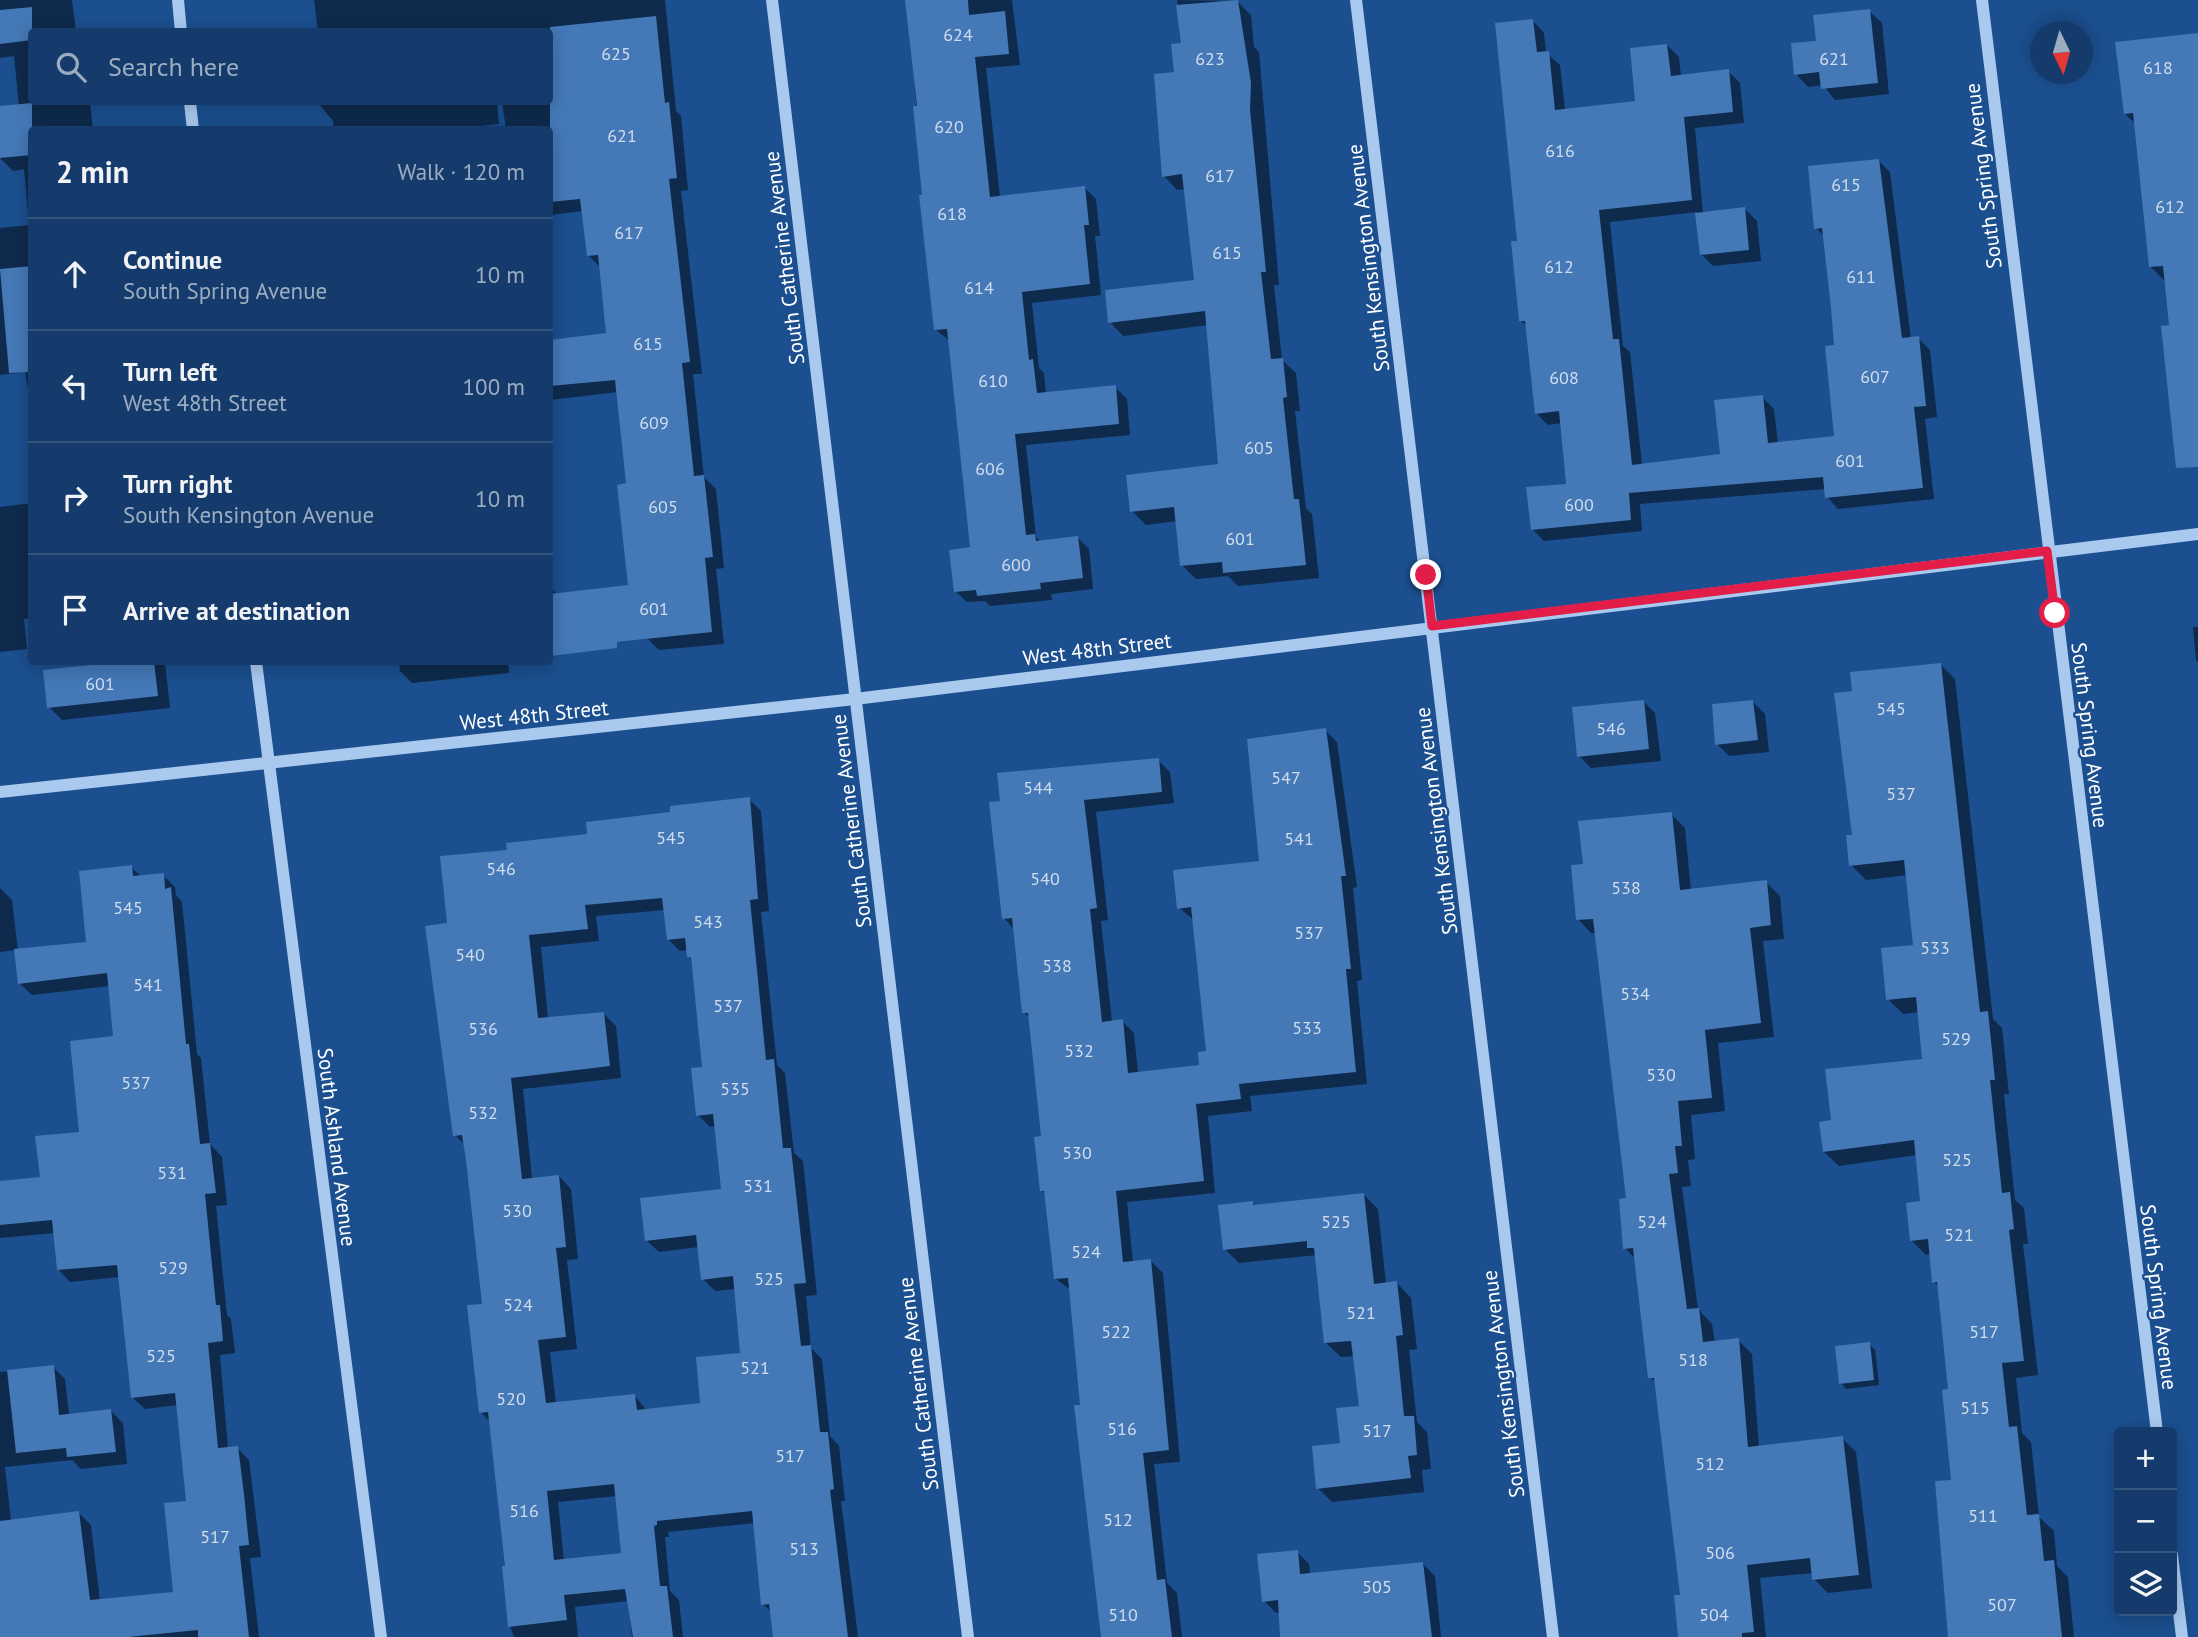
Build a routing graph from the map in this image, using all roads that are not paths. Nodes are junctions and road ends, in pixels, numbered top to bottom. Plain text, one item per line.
1 (178, 0) edge
2 (772, 0) edge
3 (1356, 0) edge
4 (1982, 0) edge
5 (181, 28) edge
6 (190, 105) edge
7 (193, 126) edge
8 (2198, 534) edge
9 (2047, 551) junction
10 (1432, 626) junction
11 (256, 665) edge
12 (855, 699) junction
13 (268, 764) junction
14 (0, 792) edge
15 (2156, 1427) edge
16 (2177, 1596) edge
17 (381, 1637) edge
18 (968, 1637) edge
19 (1553, 1637) edge
20 (2182, 1637) edge

1 - 5 street
2 - 12 street, South Catherine Avenue
3 - 10 street, South Kensington Avenue
4 - 9 street, South Spring Avenue
6 - 7 street
8 - 9 street, West 48th Street
9 - 10 street, West 48th Street
9 - 15 street, South Spring Avenue
10 - 12 street, West 48th Street
10 - 19 street, South Kensington Avenue
11 - 13 street, South Ashland Avenue
12 - 13 street, West 48th Street
12 - 18 street, South Catherine Avenue
13 - 14 street, West 48th Street
13 - 17 street, South Ashland Avenue
16 - 20 street

